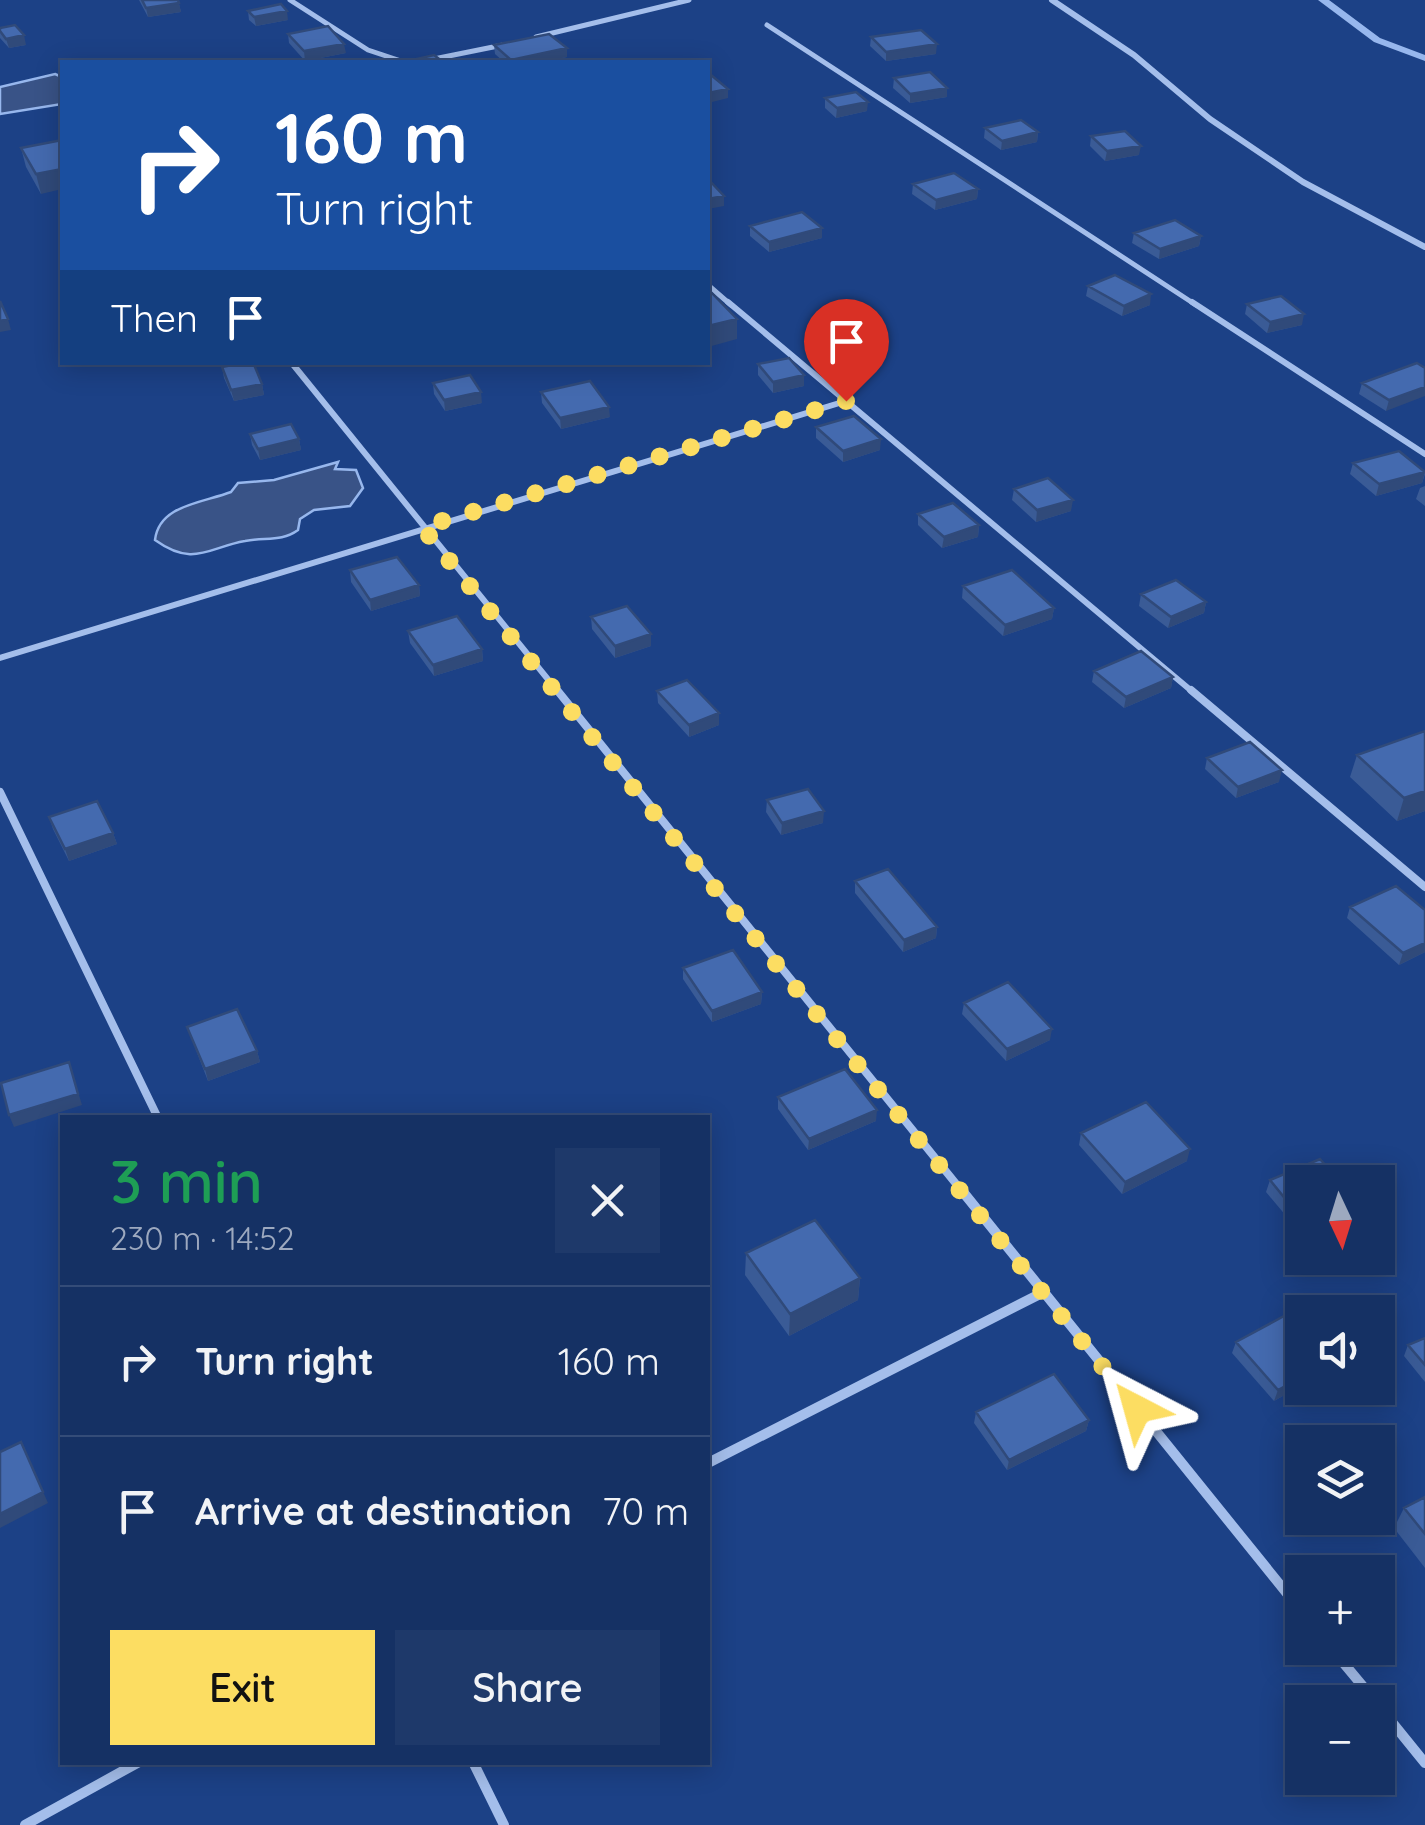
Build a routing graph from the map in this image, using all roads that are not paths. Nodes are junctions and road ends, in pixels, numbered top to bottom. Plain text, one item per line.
1 (290, 0) edge
2 (690, 0) edge
3 (1052, 0) edge
4 (670, 2) edge
5 (768, 25) dead end
6 (530, 38) edge
7 (512, 42) edge
8 (398, 60) edge
9 (445, 60) edge
10 (1425, 247) edge
11 (710, 287) edge
12 (293, 365) edge
13 (846, 401) junction
14 (1425, 454) edge
15 (422, 527) junction
16 (0, 658) edge
17 (0, 792) edge
18 (1425, 887) edge
19 (157, 1115) edge
20 (1042, 1293) junction
21 (710, 1463) edge
22 (1285, 1591) edge
23 (1345, 1665) edge
24 (1361, 1685) edge
25 (1395, 1726) edge
26 (1425, 1763) edge
27 (134, 1765) edge
28 (474, 1765) edge
29 (25, 1825) edge
30 (504, 1825) edge

1 - 8 lane
2 - 4 lane
3 - 10 street
4 - 6 lane
5 - 14 lane
7 - 9 lane
11 - 13 lane
12 - 15 lane
13 - 15 lane
13 - 18 lane
15 - 16 lane
15 - 20 lane
17 - 19 lane
20 - 21 lane
20 - 22 lane
23 - 24 lane
25 - 26 lane
27 - 29 lane
28 - 30 lane

